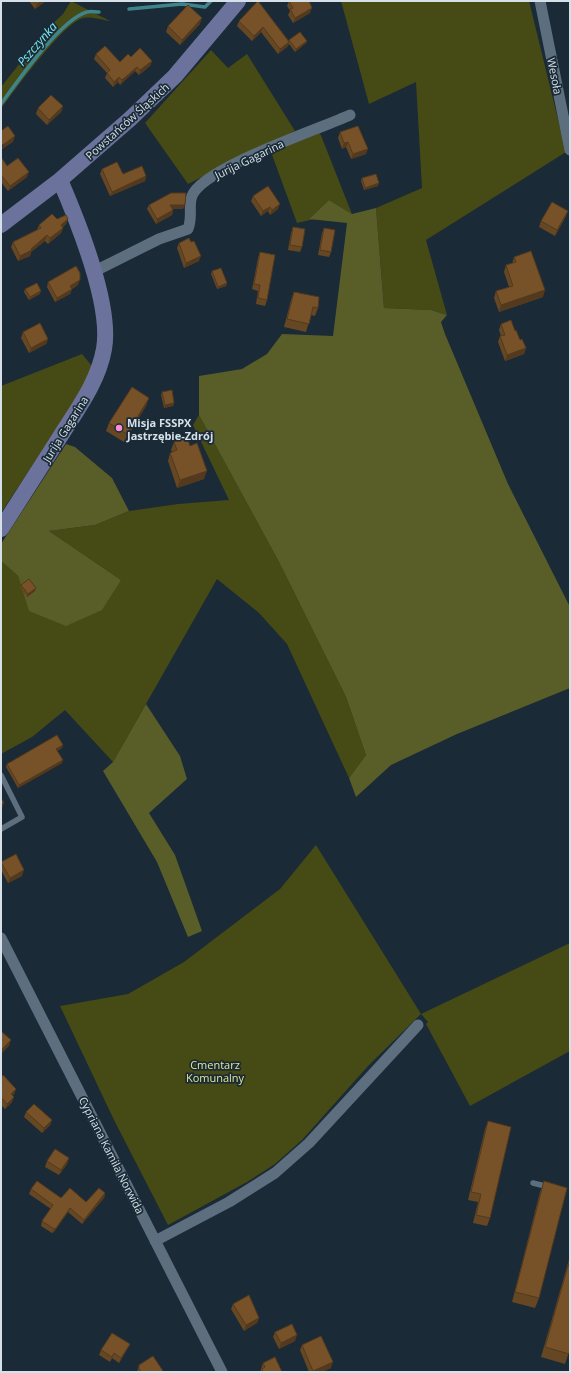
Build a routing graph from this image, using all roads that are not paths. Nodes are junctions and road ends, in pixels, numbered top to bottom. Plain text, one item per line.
1 (238, 1) edge
2 (540, 1) edge
3 (350, 114) dead end
4 (570, 150) edge
5 (60, 180) junction
6 (1, 225) edge
7 (94, 272) junction
8 (1, 529) edge
9 (1, 775) edge
10 (1, 828) edge
11 (1, 938) edge
12 (418, 1025) dead end
13 (533, 1183) dead end
14 (555, 1189) edge
15 (155, 1241) junction
16 (222, 1372) edge

1 - 5 street, Powstańców Śląskich
2 - 4 street, Wesoła
3 - 7 street, Jurija Gagarina
5 - 6 street, Powstańców Śląskich
5 - 7 street, Jurija Gagarina
7 - 8 street, Jurija Gagarina
9 - 10 lane
11 - 15 street, Cypriana Kamila Norwida
12 - 15 street
13 - 14 lane
15 - 16 street, Cypriana Kamila Norwida

